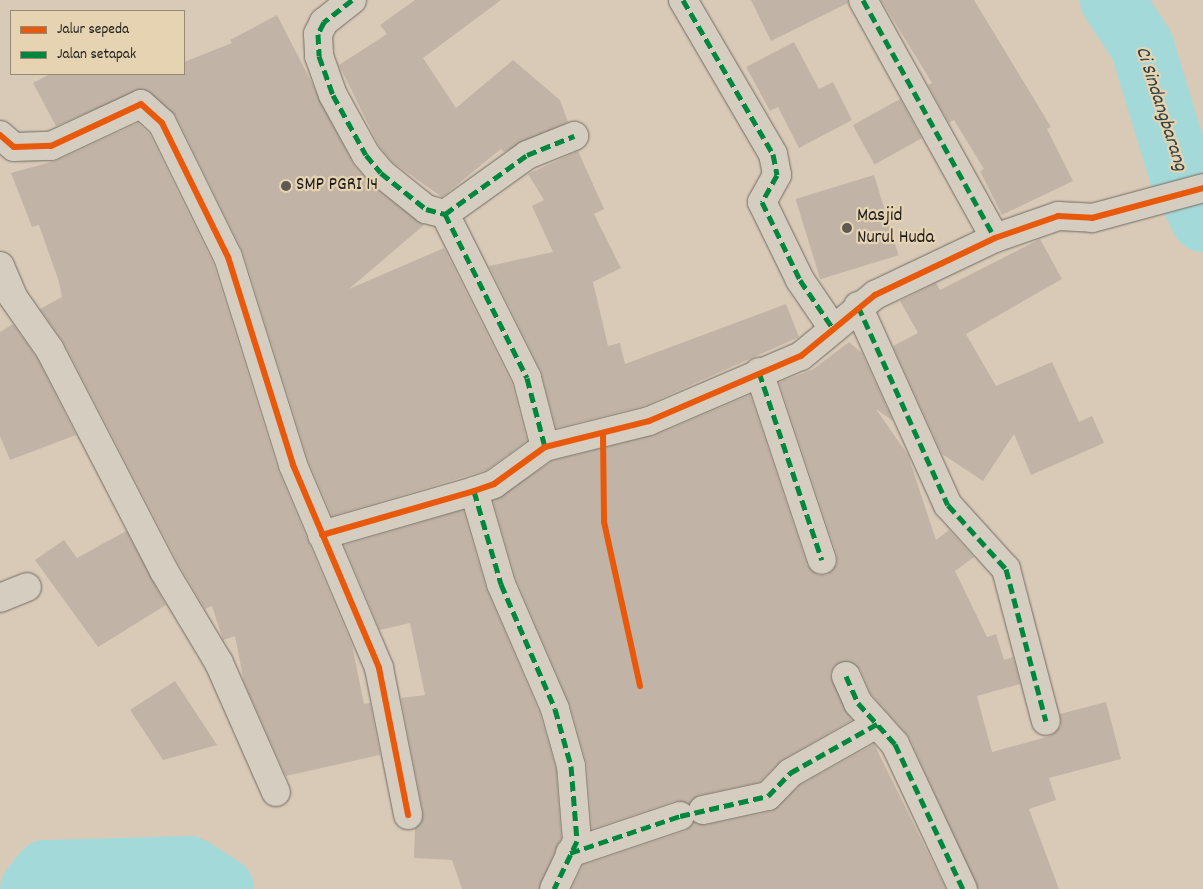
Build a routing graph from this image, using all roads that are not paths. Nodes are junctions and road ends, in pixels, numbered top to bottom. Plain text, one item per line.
1 (352, 0) edge
2 (684, 0) edge
3 (863, 0) edge
4 (0, 135) edge
5 (574, 136) dead end
6 (1203, 188) edge
7 (446, 214) junction
8 (994, 238) junction
9 (0, 266) edge
10 (858, 306) junction
11 (832, 327) junction
12 (759, 372) junction
13 (545, 447) junction
14 (474, 491) junction
15 (322, 535) junction
16 (822, 560) dead end
17 (27, 587) dead end
18 (0, 598) edge
19 (846, 676) dead end
20 (1046, 721) dead end
21 (877, 724) junction
22 (276, 792) dead end
23 (408, 815) dead end
24 (570, 853) junction
25 (554, 889) edge
26 (963, 889) edge

1 - 7 street
2 - 11 street
3 - 8 street
4 - 15 street
5 - 7 street
6 - 8 street
7 - 13 street
8 - 10 street
9 - 22 street
10 - 11 street
10 - 20 street
11 - 12 street
12 - 13 street
12 - 16 street
13 - 14 street
14 - 15 street
14 - 24 street
15 - 23 street
17 - 18 street
19 - 21 street
21 - 24 street
21 - 26 street
24 - 25 street

